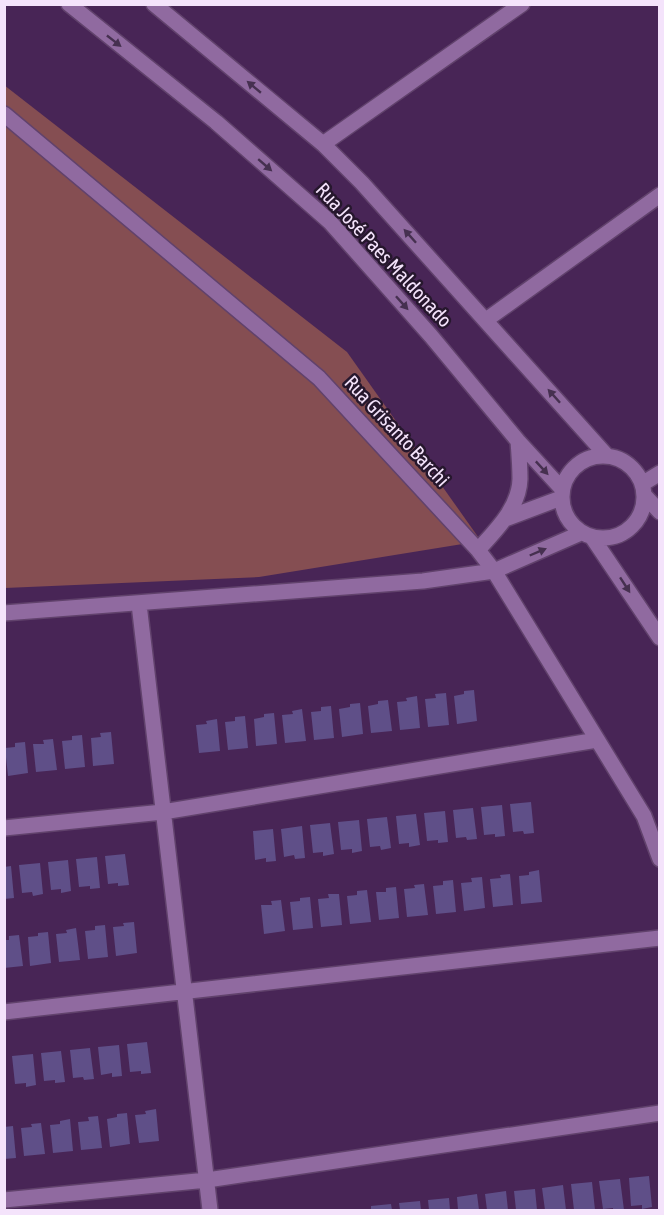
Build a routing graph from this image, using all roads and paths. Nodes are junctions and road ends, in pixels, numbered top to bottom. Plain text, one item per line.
1 (69, 4) edge
2 (154, 4) edge
3 (522, 4) edge
4 (4, 114) edge
5 (323, 144) junction
6 (660, 195) edge
7 (486, 320) junction
8 (518, 441) junction
9 (607, 456) junction
10 (660, 473) edge
11 (643, 490) junction
12 (562, 493) junction
13 (660, 512) edge
14 (505, 519) junction
15 (587, 535) junction
16 (478, 550) junction
17 (494, 571) junction
18 (139, 604) junction
19 (4, 613) edge
20 (660, 638) edge
21 (597, 740) junction
22 (163, 812) junction
23 (4, 828) edge
24 (660, 859) edge
25 (660, 938) edge
26 (184, 993) junction
27 (4, 1012) edge
28 (660, 1113) edge
29 (207, 1180) junction
30 (4, 1200) edge
31 (210, 1210) edge

1 -> 8 street, Rua José Paes Maldonado
5 -> 2 street, Rua José Paes Maldonado
3 - 5 street
4 - 16 street, Rua Grisanto Barchi
7 -> 5 street, Rua José Paes Maldonado
6 - 7 street
9 -> 7 street, Rua José Paes Maldonado
8 -> 12 street, Rua José Paes Maldonado
8 - 14 street
9 - 11 street, Rua José Paes Maldonado
9 - 12 street
10 - 11 street
11 - 13 street, Rua José Paes Maldonado
11 - 15 street
12 - 14 street
12 - 15 street, Rua José Paes Maldonado
14 - 16 street
17 -> 15 street
15 -> 20 street, Rua José Paes Maldonado
16 - 17 street, Rua Grisanto Barchi
17 - 18 street
17 - 21 street, Rua Grisanto Barchi
18 - 19 street
18 - 22 street
21 - 22 street
21 - 24 street, Rua Grisanto Barchi
22 - 23 street
22 - 26 street
25 - 26 street
26 - 27 street
26 - 29 street
28 - 29 street
29 - 30 street
29 - 31 street

